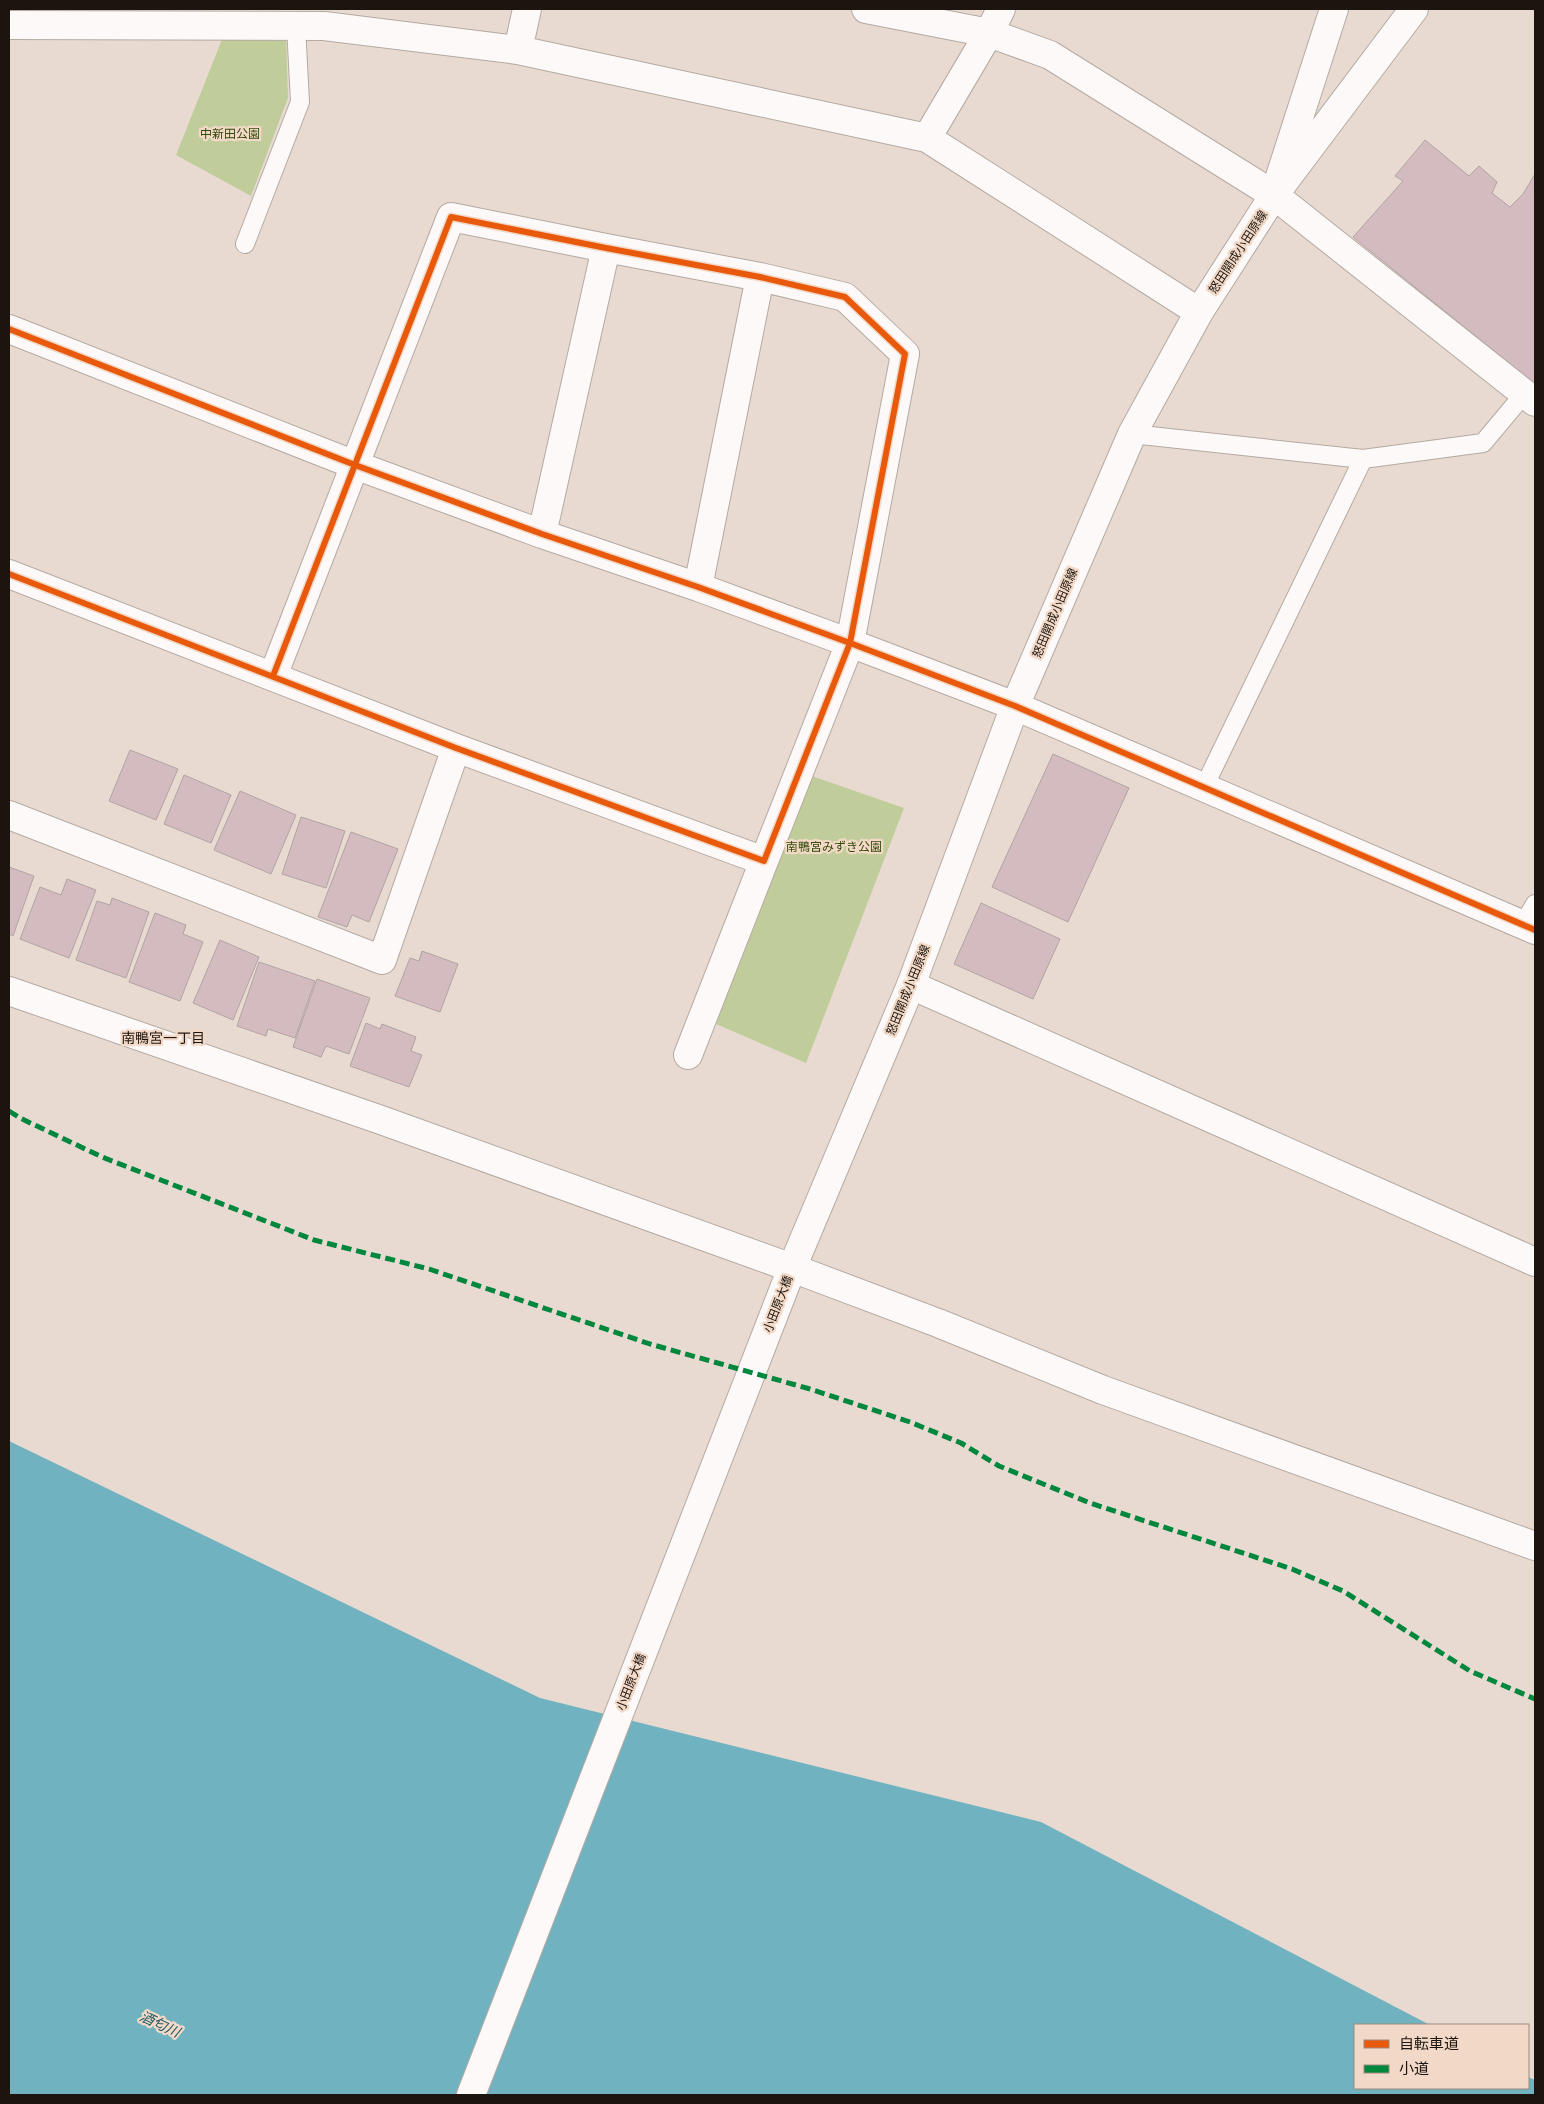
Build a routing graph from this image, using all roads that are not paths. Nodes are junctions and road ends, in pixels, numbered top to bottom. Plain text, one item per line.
1 (527, 9) edge
2 (866, 9) edge
3 (1001, 9) edge
4 (1334, 9) edge
5 (1414, 9) edge
6 (154, 17) edge
7 (9, 25) edge
8 (296, 26) junction
9 (989, 33) junction
10 (518, 50) junction
11 (927, 138) junction
12 (1274, 195) junction
13 (245, 244) dead end
14 (606, 248) junction
15 (760, 277) junction
16 (1199, 312) junction
17 (9, 329) edge
18 (1530, 398) edge
19 (1132, 434) junction
20 (1363, 459) junction
21 (355, 464) junction
22 (542, 534) junction
23 (9, 574) edge
24 (698, 586) junction
25 (850, 643) junction
26 (273, 676) junction
27 (1015, 706) junction
28 (456, 748) junction
29 (1204, 787) junction
30 (9, 815) edge
31 (764, 861) junction
32 (1531, 920) edge
33 (911, 985) junction
34 (9, 991) edge
35 (688, 1055) dead end
36 (1535, 1262) edge
37 (792, 1268) junction
38 (1535, 1546) edge
39 (470, 2095) edge

1 - 10 street
2 - 9 street
3 - 9 street
4 - 12 street
5 - 12 street, 怒田開成小田原線
6 - 7 street
6 - 8 street
8 - 10 street
8 - 13 lane
9 - 11 street
9 - 12 street
10 - 11 street
11 - 16 street
12 - 16 street, 怒田開成小田原線
12 - 18 street
14 - 15 street
14 - 21 street
14 - 22 street
15 - 24 street
15 - 25 street
16 - 19 street, 怒田開成小田原線
17 - 21 street
18 - 20 lane
19 - 20 lane
19 - 27 street, 怒田開成小田原線
20 - 29 lane
21 - 22 street
21 - 26 street
22 - 24 street
23 - 26 street
24 - 25 street
25 - 27 street
25 - 31 street
26 - 28 street
27 - 29 street
27 - 33 street, 怒田開成小田原線
28 - 30 street
28 - 31 street
29 - 32 street
31 - 35 street
33 - 36 street
33 - 37 street, 怒田開成小田原線
34 - 37 street
37 - 38 street
37 - 39 street, 小田原大橋

